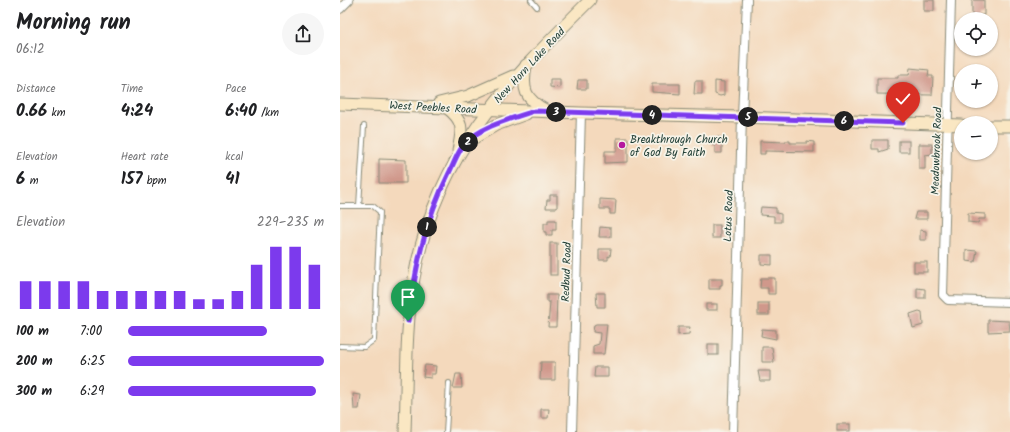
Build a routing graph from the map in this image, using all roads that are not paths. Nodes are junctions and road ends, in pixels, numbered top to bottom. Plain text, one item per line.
1 (349, 0) edge
2 (531, 0) edge
3 (590, 0) edge
4 (747, 0) edge
5 (951, 0) edge
6 (538, 8) dead end
7 (340, 9) edge
8 (527, 64) junction
9 (517, 74) junction
10 (340, 104) edge
11 (424, 107) junction
12 (447, 108) junction
13 (488, 110) junction
14 (534, 111) junction
15 (549, 112) junction
16 (581, 113) junction
17 (742, 117) junction
18 (948, 125) junction
19 (954, 125) edge
20 (364, 126) dead end
21 (998, 126) edge
22 (1010, 126) edge
23 (465, 143) junction
24 (458, 154) junction
25 (340, 206) edge
26 (358, 206) junction
27 (1010, 302) edge
28 (340, 346) edge
29 (449, 383) dead end
30 (405, 432) edge
31 (446, 432) edge
32 (572, 432) edge
33 (734, 432) edge

1 - 7 street
2 - 6 lane
3 - 8 main road, New Horn Lake Road
4 - 17 street, Lotus Road
5 - 18 street, Meadowbrook Road
8 - 9 main road, New Horn Lake Road
8 - 15 main road
9 - 11 main road
9 - 13 main road, New Horn Lake Road
10 - 11 main road, West Peebles Road
11 - 12 main road, West Peebles Road
12 - 13 main road, West Peebles Road
12 - 24 main road
13 - 14 main road, West Peebles Road
13 - 23 main road, New Horn Lake Road
14 - 15 main road, West Peebles Road
14 - 23 main road
15 - 16 main road, West Peebles Road
16 - 17 main road, West Peebles Road
16 - 32 street, Redbud Road
17 - 18 main road, West Peebles Road
17 - 33 street, Lotus Road
18 - 19 main road, West Peebles Road
18 - 27 street, Meadowbrook Road
20 - 26 lane
21 - 22 main road
23 - 24 main road, New Horn Lake Road
24 - 30 main road, New Horn Lake Road
25 - 26 lane
26 - 28 lane
29 - 31 lane

